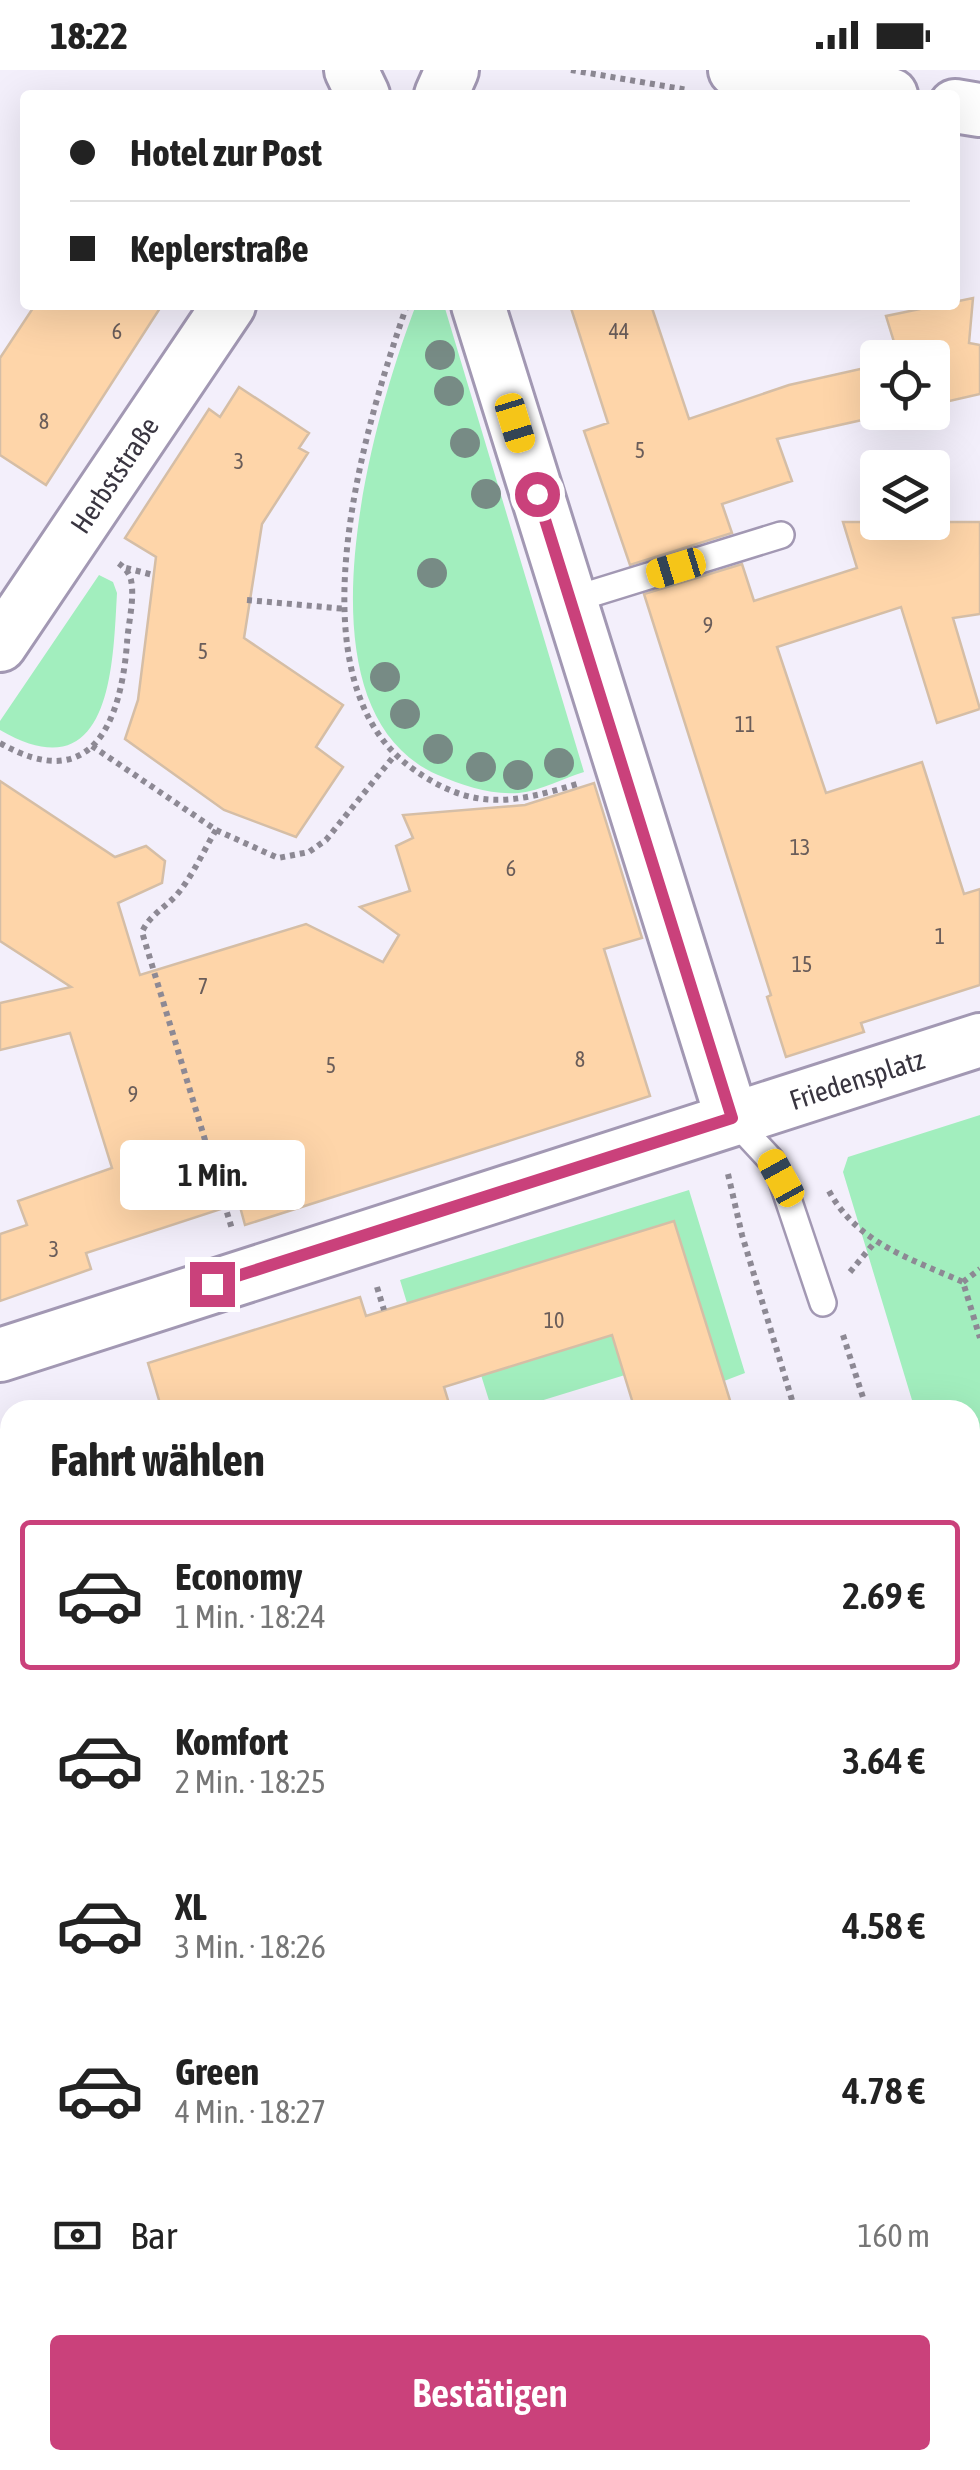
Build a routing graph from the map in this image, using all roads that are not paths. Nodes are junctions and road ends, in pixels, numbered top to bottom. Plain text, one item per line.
1 (716, 81) edge
2 (828, 90) edge
3 (226, 310) edge
4 (480, 310) edge
5 (781, 536) dead end
6 (570, 600) junction
7 (0, 645) edge
8 (980, 1040) edge
9 (732, 1118) junction
10 (823, 1304) dead end
11 (0, 1355) edge

1 - 2 street
3 - 7 street, Herbststraße
4 - 6 street
5 - 6 lane
6 - 9 street
8 - 9 street, Friedensplatz
9 - 10 lane
9 - 11 street, Friedensplatz

